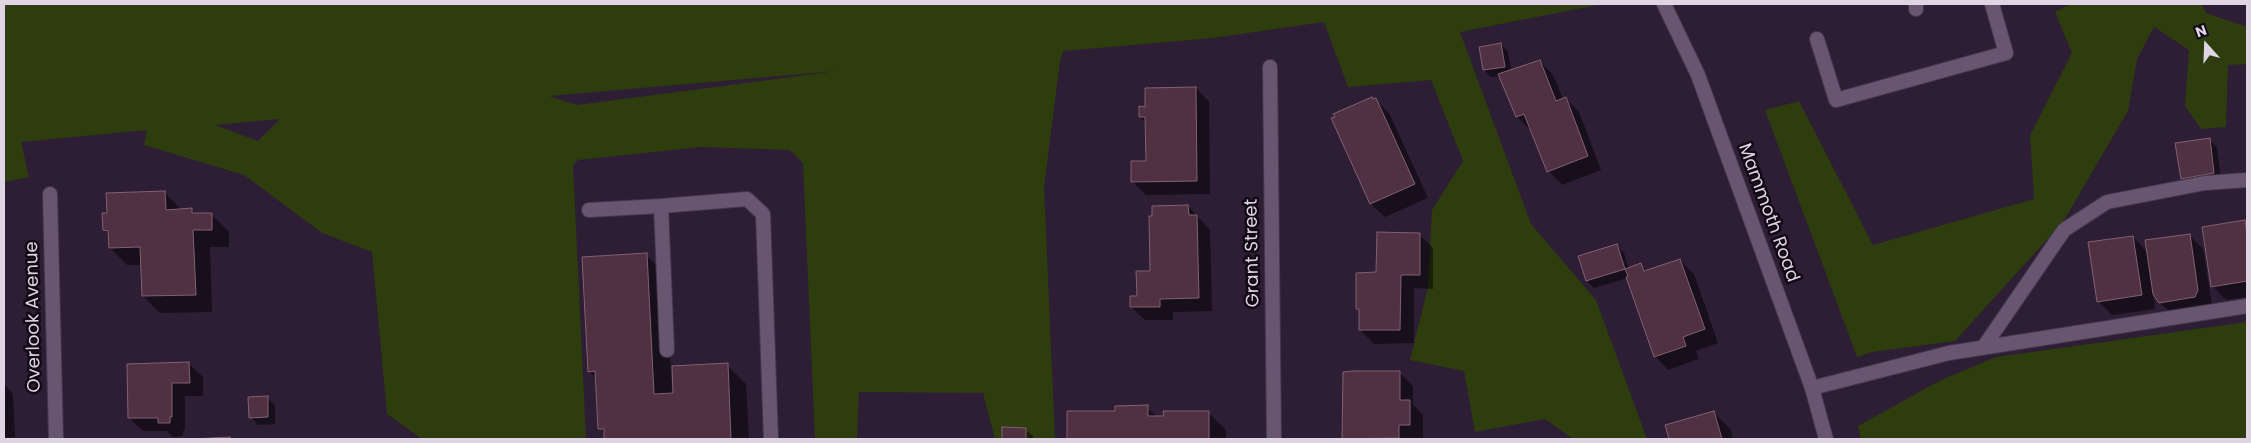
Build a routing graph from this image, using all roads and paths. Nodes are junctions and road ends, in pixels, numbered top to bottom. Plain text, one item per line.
1 (1664, 4) edge
2 (1992, 4) edge
3 (1818, 39) dead end
4 (1270, 67) dead end
5 (2247, 180) edge
6 (50, 194) dead end
7 (661, 206) junction
8 (589, 210) dead end
9 (2247, 306) edge
10 (1983, 348) junction
11 (667, 350) dead end
12 (1812, 388) junction
13 (56, 439) edge
14 (771, 439) edge
15 (1274, 439) edge
16 (1826, 439) edge

1 - 12 street, Mammoth Road
2 - 3 street
4 - 15 street, Grant Street
5 - 10 street
6 - 13 street, Overlook Avenue
7 - 8 street
7 - 11 street
7 - 14 street
9 - 10 street
10 - 12 street
12 - 16 street, Mammoth Road

